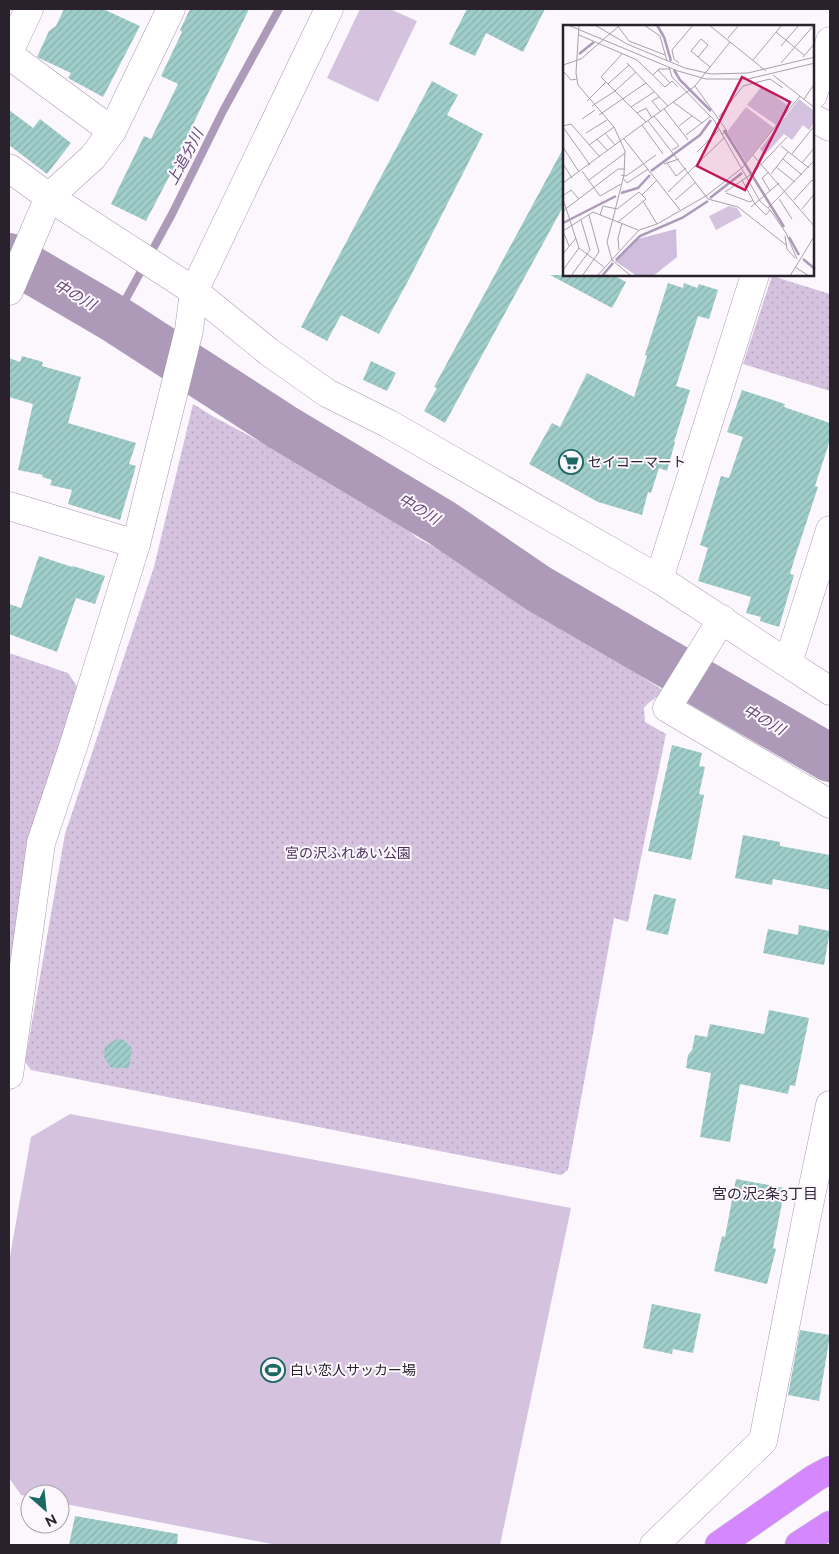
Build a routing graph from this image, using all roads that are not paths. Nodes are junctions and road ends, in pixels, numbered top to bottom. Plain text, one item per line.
1 (28, 9) edge
2 (170, 9) edge
3 (329, 9) edge
4 (830, 41) edge
5 (9, 54) edge
6 (814, 92) edge
7 (814, 119) edge
8 (830, 127) edge
9 (112, 131) junction
10 (9, 168) edge
11 (49, 197) junction
12 (755, 276) edge
13 (9, 291) edge
14 (194, 291) junction
15 (9, 506) edge
16 (830, 530) edge
17 (136, 544) junction
18 (659, 579) junction
19 (715, 630) junction
20 (788, 663) junction
21 (830, 692) edge
22 (830, 804) edge
23 (9, 1075) edge
24 (830, 1105) edge
25 (830, 1470) edge
26 (830, 1525) edge
27 (654, 1545) edge
28 (719, 1545) edge
29 (799, 1545) edge

1 - 5 street
2 - 9 street
3 - 14 street
4 - 6 street
5 - 9 street
7 - 8 street
9 - 11 street
10 - 11 street
11 - 13 street
11 - 14 street
12 - 18 street
14 - 17 street
14 - 18 street
15 - 17 street
16 - 20 street
17 - 23 street
18 - 19 street
19 - 20 street
19 - 22 street
20 - 21 street
24 - 27 street
25 - 28 highway
26 - 29 highway

